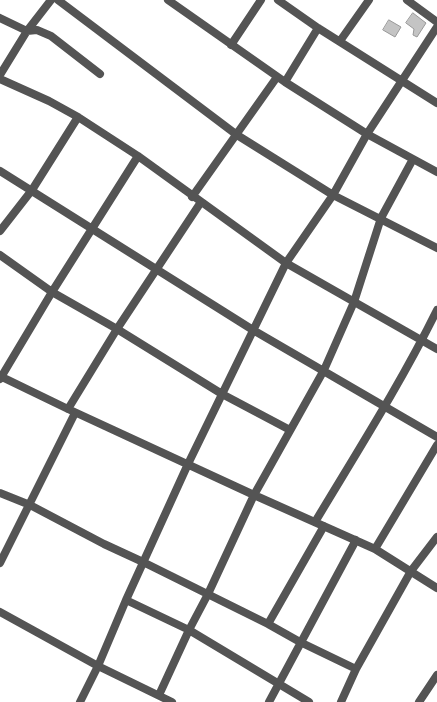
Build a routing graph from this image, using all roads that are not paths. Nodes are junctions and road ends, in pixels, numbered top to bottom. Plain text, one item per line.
1 (51, 0) edge
2 (58, 0) edge
3 (168, 0) edge
4 (260, 0) edge
5 (278, 0) edge
6 (369, 0) edge
7 (407, 0) edge
8 (0, 18) edge
9 (437, 22) edge
10 (437, 27) edge
11 (318, 28) junction
12 (27, 31) junction
13 (340, 41) junction
14 (231, 45) junction
15 (100, 74) dead end
16 (0, 75) edge
17 (277, 77) junction
18 (0, 79) edge
19 (402, 80) junction
20 (285, 82) junction
21 (437, 103) edge
22 (78, 117) junction
23 (367, 134) junction
24 (237, 135) junction
25 (138, 156) junction
26 (413, 159) junction
27 (0, 171) edge
28 (437, 171) edge
29 (32, 190) junction
30 (333, 195) junction
31 (192, 197) junction
32 (201, 202) junction
33 (381, 218) junction
34 (92, 228) junction
35 (0, 231) edge
36 (437, 248) edge
37 (0, 255) edge
38 (286, 263) junction
39 (157, 269) junction
40 (52, 292) junction
41 (354, 302) junction
42 (437, 310) edge
43 (117, 329) junction
44 (253, 330) junction
45 (422, 341) junction
46 (437, 349) edge
47 (324, 370) junction
48 (0, 377) edge
49 (222, 394) junction
50 (384, 406) junction
51 (72, 411) junction
52 (290, 430) junction
53 (437, 437) edge
54 (437, 445) edge
55 (188, 464) junction
56 (0, 493) edge
57 (254, 496) junction
58 (30, 505) junction
59 (316, 522) junction
60 (324, 526) junction
61 (437, 537) edge
62 (356, 540) junction
63 (375, 548) junction
64 (143, 562) junction
65 (0, 563) edge
66 (411, 571) junction
67 (437, 588) edge
68 (208, 594) junction
69 (126, 600) junction
70 (0, 612) edge
71 (268, 624) junction
72 (189, 630) junction
73 (300, 642) junction
74 (98, 666) junction
75 (356, 669) junction
76 (437, 676) edge
77 (278, 684) junction
78 (159, 695) junction
79 (80, 702) edge
80 (172, 702) edge
81 (269, 702) edge
82 (309, 702) edge
83 (342, 702) edge
84 (419, 702) edge

1 - 12 street
2 - 24 street
3 - 14 street
4 - 14 street
5 - 11 street
6 - 13 street
7 - 9 street
8 - 12 street
10 - 19 street
11 - 13 street
11 - 20 street
12 - 15 street
12 - 16 street
13 - 19 street
14 - 17 street
17 - 20 street
17 - 24 street
18 - 22 street
19 - 21 street
19 - 23 street
20 - 23 street
22 - 25 street
22 - 29 street
23 - 26 street
23 - 30 street
24 - 30 street
24 - 31 street
25 - 31 street
25 - 34 street
26 - 28 street
26 - 33 street
27 - 29 street
29 - 34 street
29 - 35 street
30 - 33 street
30 - 38 street
31 - 32 street
32 - 38 street
32 - 39 street
33 - 36 street
33 - 41 street
34 - 39 street
34 - 40 street
37 - 40 street
38 - 41 street
38 - 44 street
39 - 43 street
39 - 44 street
40 - 43 street
40 - 48 street
41 - 45 street
41 - 47 street
42 - 45 street
43 - 49 street
43 - 51 street
44 - 47 street
44 - 49 street
45 - 46 street
45 - 50 street
47 - 50 street
47 - 52 street
48 - 51 street
49 - 52 street
49 - 55 street
50 - 53 street
50 - 59 street
51 - 55 street
51 - 58 street
52 - 57 street
54 - 63 street
55 - 57 street
55 - 64 street
56 - 58 street
57 - 59 street
57 - 68 street
58 - 64 street
58 - 65 street
59 - 60 street
60 - 62 street
60 - 71 street
61 - 66 street
62 - 63 street
62 - 73 street
63 - 66 street
64 - 68 street
64 - 69 street
66 - 67 street
66 - 75 street
68 - 71 street
68 - 72 street
69 - 72 street
69 - 74 street
70 - 74 street
71 - 73 street
72 - 77 street
72 - 78 street
73 - 75 street
73 - 77 street
74 - 78 street
74 - 79 street
75 - 83 street
76 - 84 street
77 - 81 street
77 - 82 street
78 - 80 street

